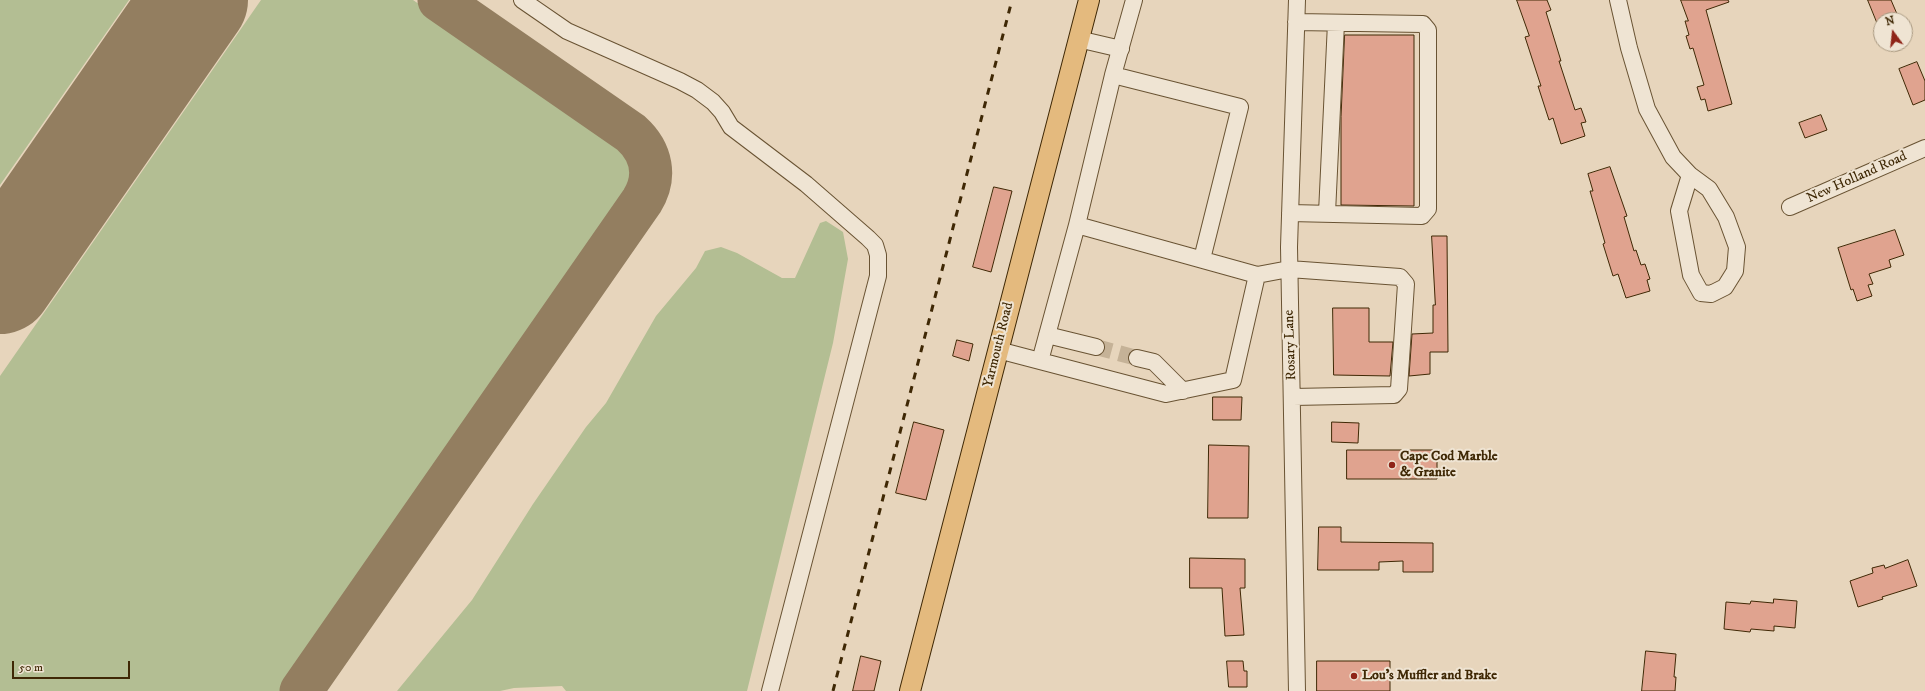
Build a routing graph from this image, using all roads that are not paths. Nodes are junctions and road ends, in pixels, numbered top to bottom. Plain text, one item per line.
1 (522, 0) edge
2 (1089, 0) edge
3 (1134, 0) edge
4 (1297, 0) edge
5 (1618, 0) edge
6 (1296, 22) junction
7 (1336, 23) junction
8 (1078, 40) junction
9 (1121, 50) junction
10 (1113, 75) junction
11 (1925, 148) edge
12 (1690, 175) junction
13 (1790, 207) dead end
14 (1290, 213) junction
15 (1327, 214) junction
16 (1077, 225) junction
17 (1202, 259) junction
18 (1289, 269) junction
19 (1258, 274) junction
20 (1047, 335) junction
21 (1096, 347) tunnel mouth
22 (998, 350) junction
23 (1137, 358) tunnel mouth
24 (1040, 361) junction
25 (1183, 390) junction
26 (1293, 396) junction
27 (770, 691) edge
28 (910, 691) edge
29 (1297, 691) edge

1 - 27 street
2 - 8 main road, Yarmouth Road
3 - 9 street
4 - 6 street, Rosary Lane
5 - 12 street
6 - 7 street
6 - 14 street, Rosary Lane
7 - 15 street
7 - 15 street
8 - 9 street
8 - 22 main road, Yarmouth Road
9 - 10 street
10 - 16 street
10 - 17 street
11 - 13 street, New Holland Road
12 - 12 street
14 - 15 street
14 - 18 street, Rosary Lane
16 - 17 street
16 - 20 street
17 - 19 street
18 - 19 street
18 - 26 street, Rosary Lane
18 - 26 street
19 - 25 street
20 - 21 street
20 - 24 street
22 - 24 street
22 - 28 main road, Yarmouth Road
23 - 25 street
24 - 25 street
26 - 29 street, Rosary Lane

